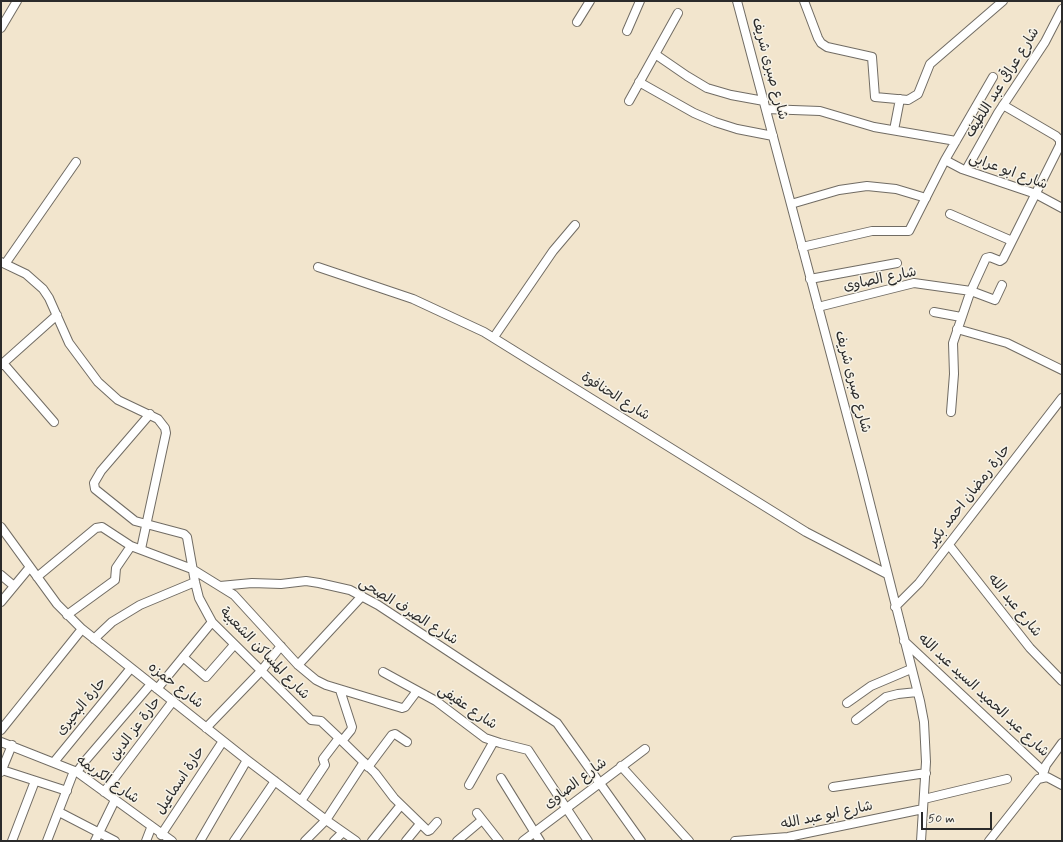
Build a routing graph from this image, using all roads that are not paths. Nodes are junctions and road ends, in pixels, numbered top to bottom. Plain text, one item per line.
1 (17, 1) edge
2 (590, 1) edge
3 (640, 1) edge
4 (737, 1) edge
5 (804, 1) edge
6 (1003, 1) edge
7 (1062, 9) edge
8 (678, 14) dead end
9 (577, 22) dead end
10 (1, 28) edge
11 (627, 31) dead end
12 (655, 54) junction
13 (993, 77) dead end
14 (639, 82) junction
15 (900, 99) junction
16 (629, 101) dead end
17 (765, 105) junction
18 (1003, 105) junction
19 (894, 130) junction
20 (773, 136) junction
21 (956, 141) junction
22 (945, 160) junction
23 (76, 162) dead end
24 (966, 170) junction
25 (1036, 194) junction
26 (926, 198) junction
27 (791, 204) junction
28 (1061, 206) edge
29 (950, 214) dead end
30 (576, 225) dead end
31 (1012, 241) junction
32 (802, 247) junction
33 (897, 262) dead end
34 (3, 263) edge
35 (318, 268) dead end
36 (810, 279) junction
37 (1002, 285) dead end
38 (971, 291) junction
39 (818, 307) junction
40 (934, 312) dead end
41 (57, 315) junction
42 (961, 317) junction
43 (957, 329) junction
44 (494, 337) junction
45 (2, 364) edge
46 (1062, 370) edge
47 (1062, 398) edge
48 (951, 412) dead end
49 (150, 414) junction
50 (54, 422) dead end
51 (146, 525) junction
52 (1, 527) edge
53 (949, 545) junction
54 (131, 546) junction
55 (141, 549) junction
56 (30, 568) junction
57 (192, 569) junction
58 (1, 574) edge
59 (887, 574) junction
60 (37, 577) junction
61 (195, 582) junction
62 (14, 586) junction
63 (220, 586) junction
64 (362, 596) junction
65 (1, 602) edge
66 (895, 607) junction
67 (67, 615) junction
68 (212, 622) junction
69 (82, 629) junction
70 (94, 639) junction
71 (904, 641) junction
72 (234, 645) junction
73 (281, 646) junction
74 (183, 657) junction
75 (298, 665) junction
76 (131, 668) junction
77 (911, 669) junction
78 (261, 671) junction
79 (383, 672) dead end
80 (1062, 681) edge
81 (154, 686) junction
82 (340, 690) junction
83 (417, 691) junction
84 (918, 692) junction
85 (173, 702) junction
86 (847, 703) dead end
87 (856, 720) dead end
88 (206, 728) junction
89 (1, 730) edge
90 (341, 740) junction
91 (223, 741) junction
92 (494, 741) junction
93 (1, 742) edge
94 (407, 742) dead end
95 (1062, 743) edge
96 (12, 745) junction
97 (645, 749) dead end
98 (247, 760) junction
99 (54, 762) junction
100 (366, 764) junction
101 (621, 766) junction
102 (1, 771) edge
103 (76, 772) junction
104 (926, 773) junction
105 (1043, 774) junction
106 (501, 778) dead end
107 (1007, 779) dead end
108 (35, 781) junction
109 (275, 781) junction
110 (600, 782) junction
111 (469, 785) dead end
112 (1062, 785) edge
113 (833, 787) dead end
114 (67, 791) junction
115 (104, 792) junction
116 (924, 799) junction
117 (115, 800) junction
118 (301, 801) junction
119 (401, 805) junction
120 (566, 807) junction
121 (923, 809) junction
122 (58, 812) junction
123 (326, 820) junction
124 (437, 822) dead end
125 (420, 824) junction
126 (151, 828) junction
127 (343, 832) junction
128 (534, 832) junction
129 (99, 833) junction
130 (161, 835) junction
131 (777, 840) edge
132 (12, 841) edge
133 (47, 841) edge
134 (96, 841) edge
135 (115, 841) edge
136 (146, 841) edge
137 (172, 841) edge
138 (200, 841) edge
139 (234, 841) edge
140 (305, 841) edge
141 (334, 841) edge
142 (356, 841) edge
143 (372, 841) edge
144 (406, 841) edge
145 (458, 841) edge
146 (499, 841) edge
147 (523, 841) edge
148 (540, 841) edge
149 (588, 841) edge
150 (641, 841) edge
151 (689, 841) edge
152 (735, 841) edge
153 (921, 841) edge
154 (989, 841) edge

1 - 10 street
2 - 9 street
3 - 11 street
4 - 17 street, شارع صبرى شريف
5 - 15 street
6 - 15 street
7 - 18 street, شارع عراقى عبد اللطيف
8 - 12 street
12 - 14 street
12 - 17 street
13 - 21 street
14 - 16 street
14 - 20 street
15 - 19 street
17 - 19 street
17 - 20 street, شارع صبرى شريف
18 - 24 street, شارع عراقى عبد اللطيف
18 - 25 street
19 - 21 street
20 - 27 street, شارع صبرى شريف
21 - 22 street
22 - 24 street, شارع ابو عرابى
22 - 26 street
23 - 34 street
24 - 25 street, شارع ابو عرابى
25 - 28 street, شارع ابو عرابى
25 - 31 street
26 - 27 street
26 - 32 street
27 - 32 street, شارع صبرى شريف
29 - 31 street
30 - 44 street
31 - 38 street
32 - 36 street, شارع صبرى شريف
33 - 36 street
34 - 41 street
35 - 44 street, شارع الحنافوة
36 - 39 street, شارع صبرى شريف
37 - 38 street, شارع الصاوى
38 - 39 street, شارع الصاوى
38 - 42 street
39 - 59 street, شارع صبرى شريف
40 - 42 street
41 - 45 street
41 - 49 street
42 - 43 street
43 - 46 street
43 - 48 street
44 - 59 street, شارع الحنافوة
45 - 50 street
47 - 53 street, حارة رمضان احمد بكير
49 - 51 street
49 - 51 street
51 - 55 street
51 - 57 street, شارع المساكن الشعبية
52 - 56 street, شارع حمزه
53 - 66 street, حارة رمضان احمد بكير
53 - 80 street, شارع عبد الله
54 - 55 street
54 - 60 street
54 - 67 street
55 - 57 street
56 - 60 street, شارع حمزه
56 - 62 street
57 - 61 street, شارع المساكن الشعبية
57 - 63 street
58 - 62 street
59 - 66 street, شارع صبرى شريف
60 - 67 street, شارع حمزه
61 - 68 street, شارع المساكن الشعبية
61 - 70 street
62 - 65 street
63 - 64 street, شارع الصرف الصحى
63 - 73 street
64 - 75 street
64 - 110 street, شارع الصرف الصحى
66 - 71 street, شارع صبرى شريف
67 - 69 street, شارع حمزه
68 - 72 street, شارع المساكن الشعبية
68 - 74 street
69 - 70 street, شارع حمزه
69 - 89 street
70 - 76 street, شارع حمزه
71 - 77 street, شارع صبرى شريف
71 - 105 street, شارع عبد الحميد السيد عبد الله
72 - 74 street
72 - 78 street, شارع المساكن الشعبية
73 - 75 street
73 - 78 street
74 - 81 street
75 - 82 street
76 - 81 street, شارع حمزه
76 - 99 street, حارة البحيرى
77 - 84 street, شارع صبرى شريف
77 - 86 street
78 - 88 street
78 - 90 street, شارع المساكن الشعبية
79 - 83 street, شارع عفيفى
81 - 85 street, شارع حمزه
81 - 103 street
82 - 83 street
82 - 90 street
83 - 92 street, شارع عفيفى
84 - 87 street
84 - 104 street, شارع صبرى شريف
85 - 88 street, شارع حمزه
85 - 115 street, حارة عز الدين
88 - 91 street, شارع حمزه
90 - 100 street, شارع المساكن الشعبية
90 - 118 street
91 - 98 street, شارع حمزه
91 - 130 street, حارة اسماعيل
92 - 111 street
92 - 120 street, شارع عفيفى
93 - 96 street, شارع الكريمه
94 - 100 street
95 - 105 street
96 - 99 street, شارع الكريمه
96 - 102 street
97 - 101 street, شارع الصاوى
98 - 109 street, شارع حمزه
98 - 138 street
99 - 103 street, شارع الكريمه
100 - 119 street, شارع المساكن الشعبية
100 - 123 street
101 - 110 street, شارع الصاوى
101 - 151 street
102 - 108 street
103 - 114 street
103 - 115 street, شارع الكريمه
104 - 113 street
104 - 116 street, شارع صبرى شريف
105 - 112 street
105 - 154 street
106 - 128 street
107 - 116 street
108 - 114 street
108 - 132 street
109 - 118 street, شارع حمزه
109 - 139 street
110 - 120 street, شارع الصاوى
110 - 150 street, شارع الصرف الصحى
114 - 122 street
115 - 117 street, شارع الكريمه
116 - 121 street, شارع صبرى شريف
117 - 126 street, شارع الكريمه
117 - 129 street
118 - 123 street, شارع حمزه
119 - 125 street, شارع المساكن الشعبية
119 - 143 street
120 - 128 street, شارع الصاوى
120 - 149 street, شارع عفيفى
121 - 131 street, شارع ابو عبد الله
121 - 153 street, شارع صبرى شريف
122 - 129 street
122 - 133 street
123 - 127 street, شارع حمزه
123 - 140 street
124 - 125 street
125 - 144 street
126 - 130 street, شارع الكريمه
126 - 136 street
127 - 141 street
127 - 142 street, شارع حمزه
128 - 147 street, شارع الصاوى
128 - 148 street
129 - 134 street
129 - 135 street
130 - 137 street, شارع الكريمه
131 - 152 street, شارع ابو عبد الله
145 - 146 street

